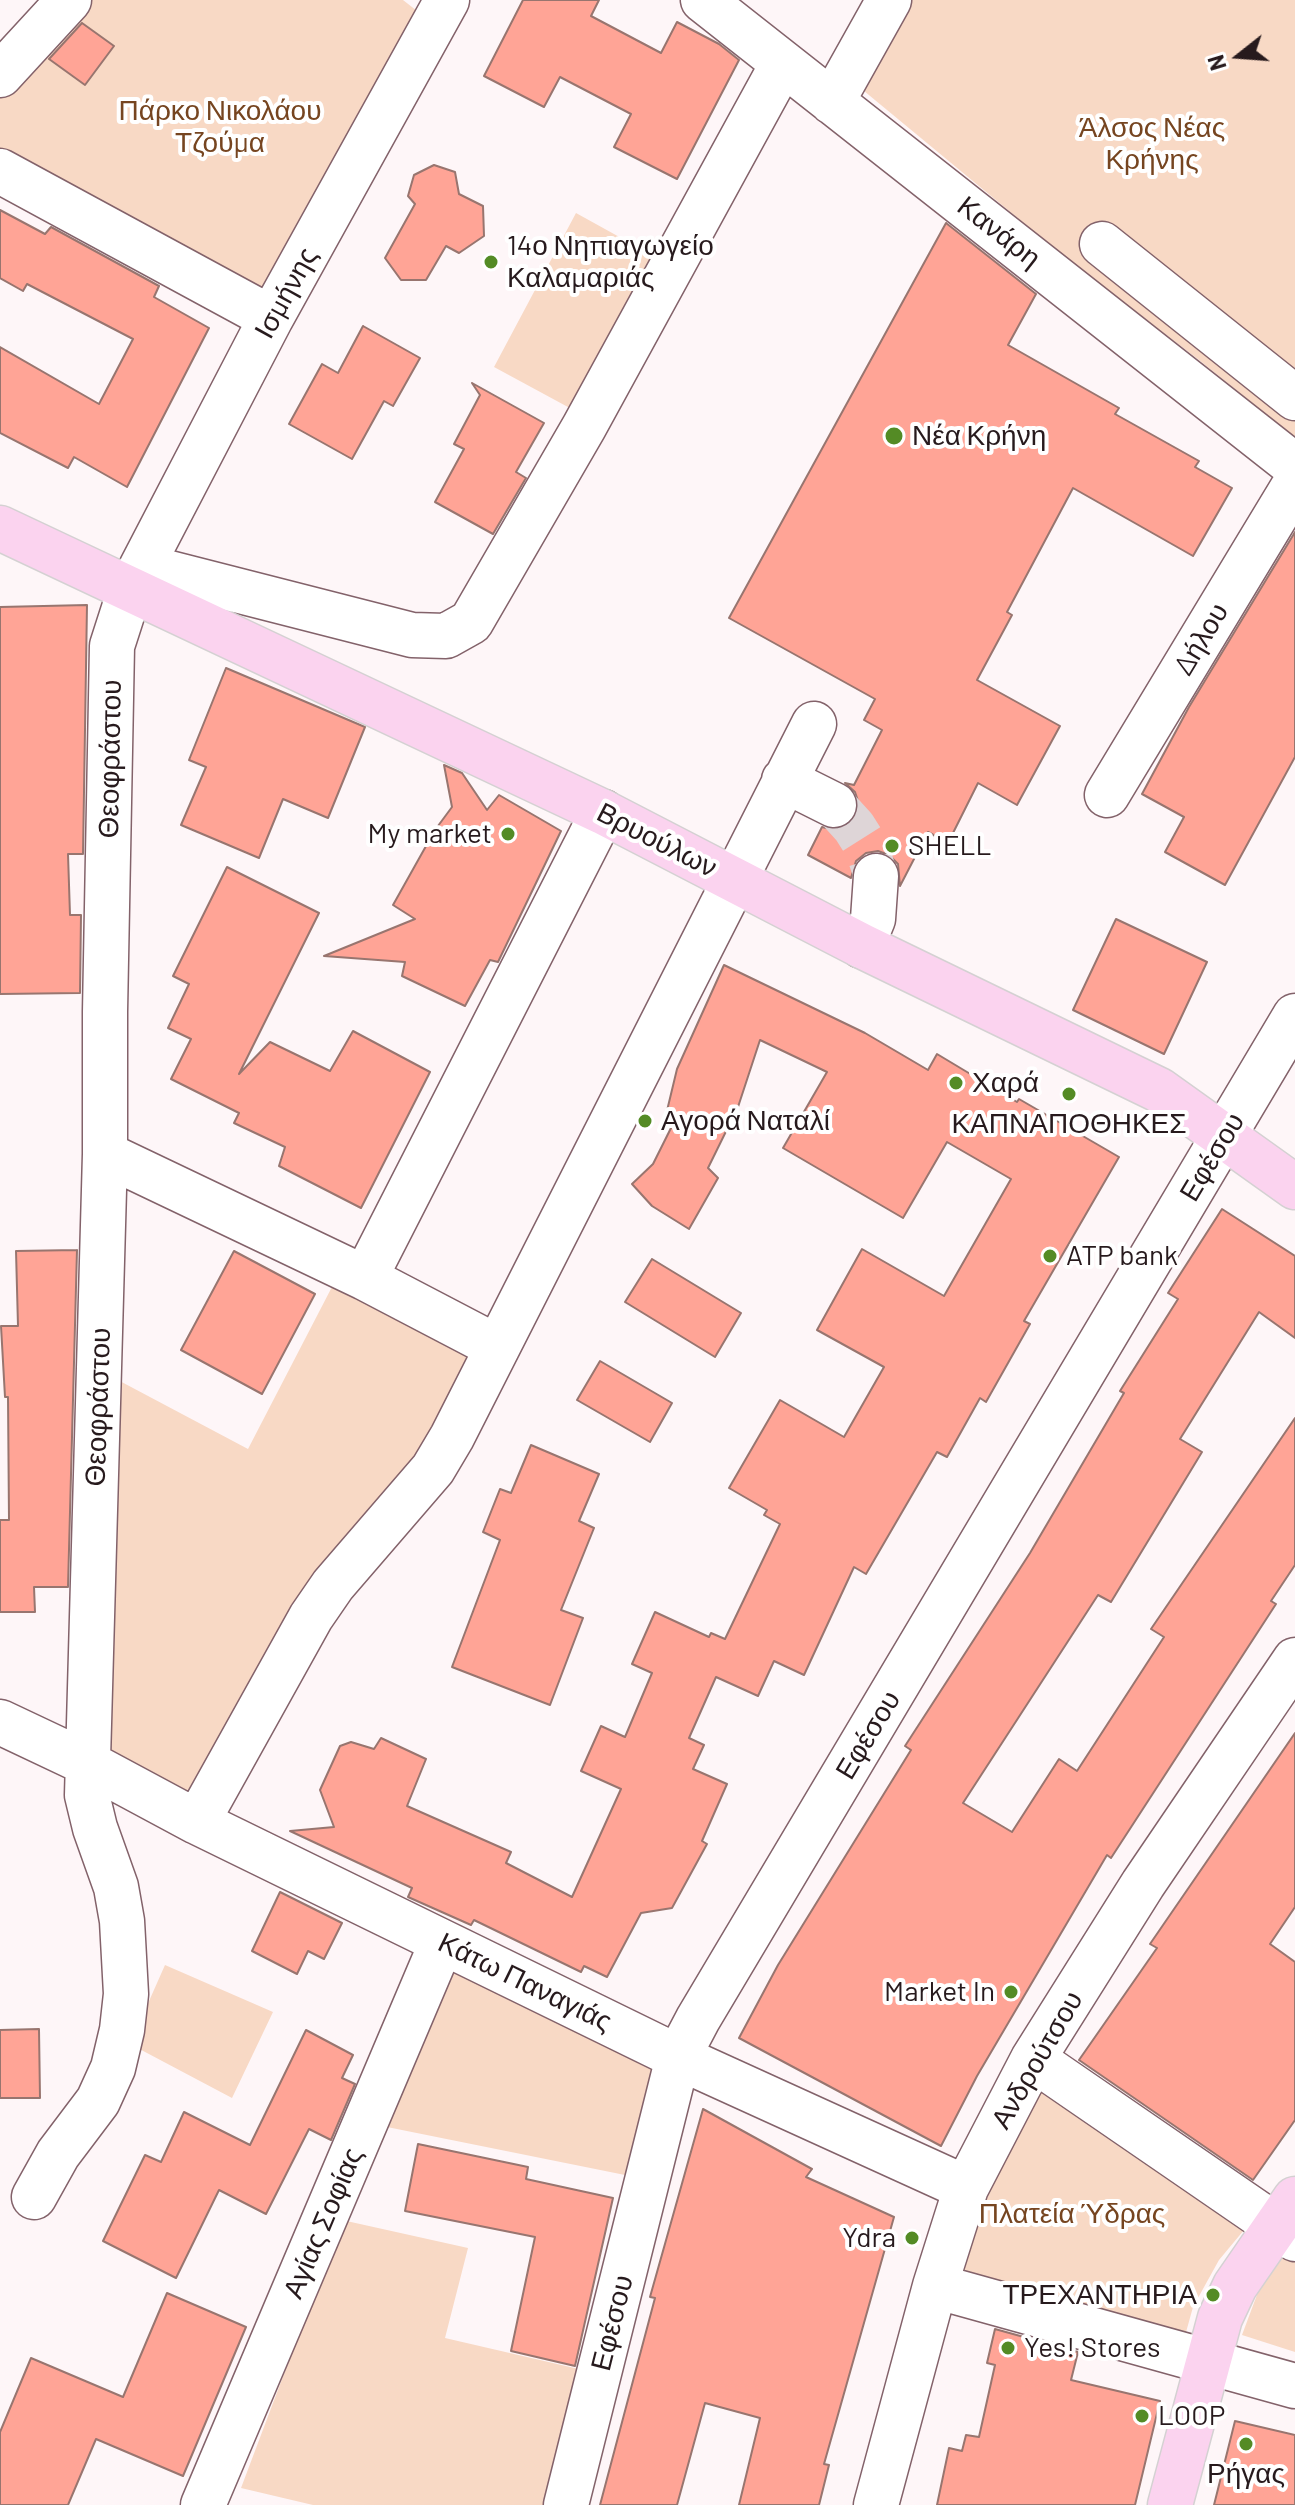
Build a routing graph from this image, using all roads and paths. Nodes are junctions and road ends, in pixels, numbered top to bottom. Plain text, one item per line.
1 (69, 0) edge
2 (447, 0) edge
3 (889, 0) edge
4 (720, 5) edge
5 (783, 63) junction
6 (0, 75) edge
7 (832, 102) junction
8 (0, 171) edge
9 (1102, 244) dead end
10 (271, 318) junction
11 (1295, 398) edge
12 (1295, 466) edge
13 (1295, 484) edge
14 (0, 528) edge
15 (136, 578) junction
16 (814, 724) dead end
17 (784, 780) junction
18 (1107, 795) dead end
19 (834, 805) tunnel mouth
20 (603, 812) junction
21 (876, 876) tunnel mouth
22 (734, 880) junction
23 (862, 946) junction
24 (1295, 1016) edge
25 (1225, 1136) junction
26 (105, 1154) junction
27 (1295, 1187) edge
28 (365, 1278) junction
29 (497, 1347) junction
30 (1295, 1660) edge
31 (0, 1722) edge
32 (89, 1764) junction
33 (197, 1822) junction
34 (442, 1942) junction
35 (678, 2057) junction
36 (1033, 2059) junction
37 (966, 2188) junction
38 (34, 2197) dead end
39 (1289, 2221) edge
40 (935, 2286) junction
41 (1207, 2361) junction
42 (1295, 2386) edge
43 (203, 2505) edge
44 (566, 2505) edge
45 (876, 2505) edge
46 (1170, 2505) edge

1 - 6 street
2 - 10 street, Ισμήνης
3 - 7 street
4 - 5 street, Κανάρη
5 - 7 street, Κανάρη
5 - 15 street
7 - 12 street, Κανάρη
8 - 10 street
9 - 11 street
10 - 15 street, Ισμήνης
13 - 18 street, Δήλου
14 - 15 main road, Βρυούλων
15 - 20 main road, Βρυούλων
15 - 26 street, Θεοφράστου
16 - 17 street
17 - 19 street
17 - 22 street
20 - 22 main road, Βρυούλων
20 - 28 street
21 - 23 street
22 - 23 main road, Βρυούλων
22 - 29 street
23 - 25 main road, Βρυούλων
24 - 25 street, Εφέσου
25 - 27 main road, Βρυούλων
25 - 35 street, Εφέσου
26 - 28 street
26 - 32 street, Θεοφράστου
28 - 29 street
29 - 33 street
30 - 36 street, Ανδρούτσου
31 - 32 street, Κάτω Παναγιάς
32 - 33 street, Κάτω Παναγιάς
32 - 38 street, Θεοφράστου
33 - 34 street, Κάτω Παναγιάς
34 - 35 street, Κάτω Παναγιάς
34 - 43 street, Αγίας Σοφίας
35 - 37 street, Κάτω Παναγιάς
35 - 44 street, Εφέσου
36 - 37 street, Ανδρούτσου
36 - 39 street
37 - 40 street, Ανδρούτσου
39 - 41 main road
40 - 41 street
40 - 45 street, Ανδρούτσου
41 - 42 street
41 - 46 main road

